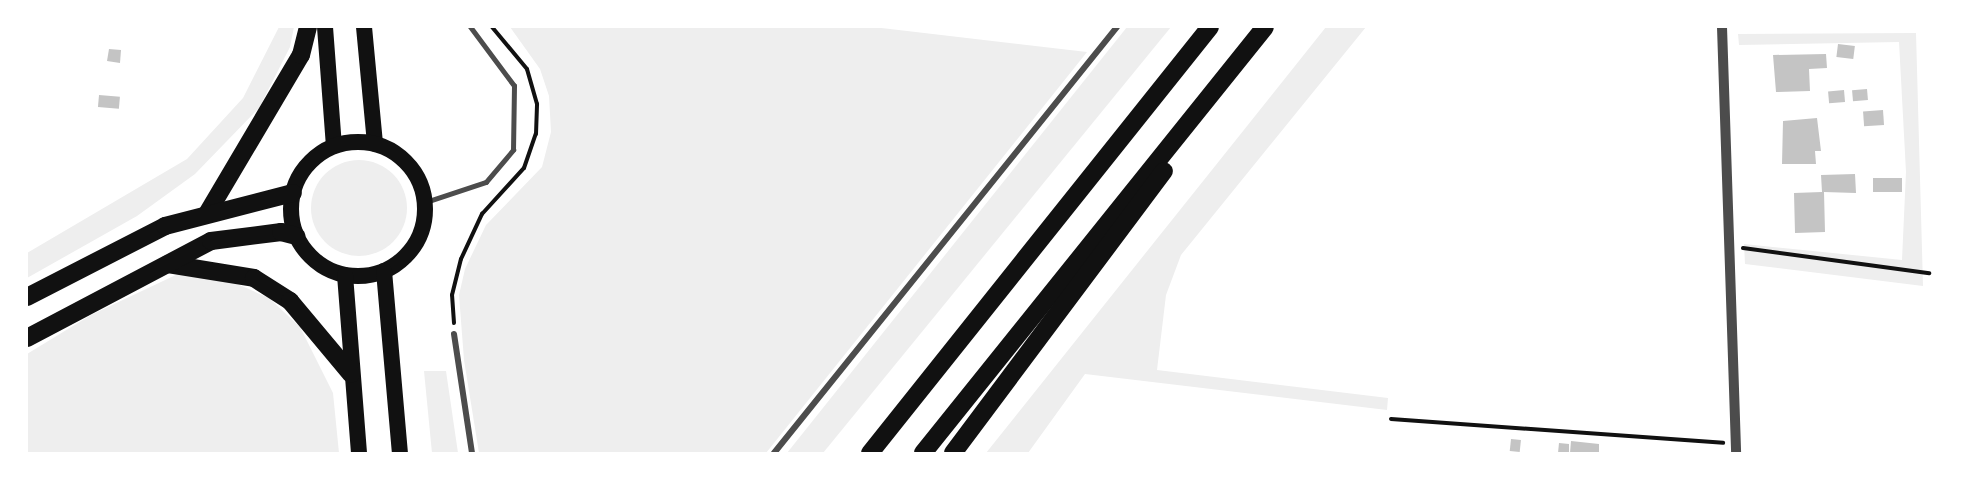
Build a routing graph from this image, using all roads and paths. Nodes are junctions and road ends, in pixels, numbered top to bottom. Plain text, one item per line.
1 (308, 27) edge
2 (325, 27) edge
3 (364, 27) edge
4 (470, 27) edge
5 (1117, 27) edge
6 (1210, 27) edge
7 (1266, 27) edge
8 (1722, 27) edge
9 (375, 143) junction
10 (334, 146) junction
11 (293, 192) junction
12 (426, 202) junction
13 (208, 212) junction
14 (296, 236) junction
15 (1729, 246) junction
16 (168, 264) junction
17 (384, 271) junction
18 (1929, 273) dead end
19 (345, 275) junction
20 (27, 297) edge
21 (454, 334) dead end
22 (27, 338) edge
23 (351, 374) junction
24 (1391, 419) dead end
25 (1735, 448) edge
26 (359, 453) edge
27 (400, 453) edge
28 (472, 453) edge
29 (774, 453) edge
30 (870, 453) edge
31 (923, 453) edge
32 (953, 453) edge

1 - 13 highway
2 - 10 highway
3 - 9 highway
4 - 12 lane
5 - 29 street
6 - 30 highway
7 - 31 highway
7 - 32 highway
8 - 15 street
9 - 10 highway
9 - 12 highway
10 - 11 highway
11 - 13 highway
11 - 14 highway
12 - 17 highway
13 - 20 highway
14 - 16 highway
14 - 19 highway
15 - 18 path
15 - 25 street
16 - 22 highway
16 - 23 highway
17 - 19 highway
17 - 27 highway
19 - 23 highway
21 - 28 street
23 - 26 highway
24 - 25 path

